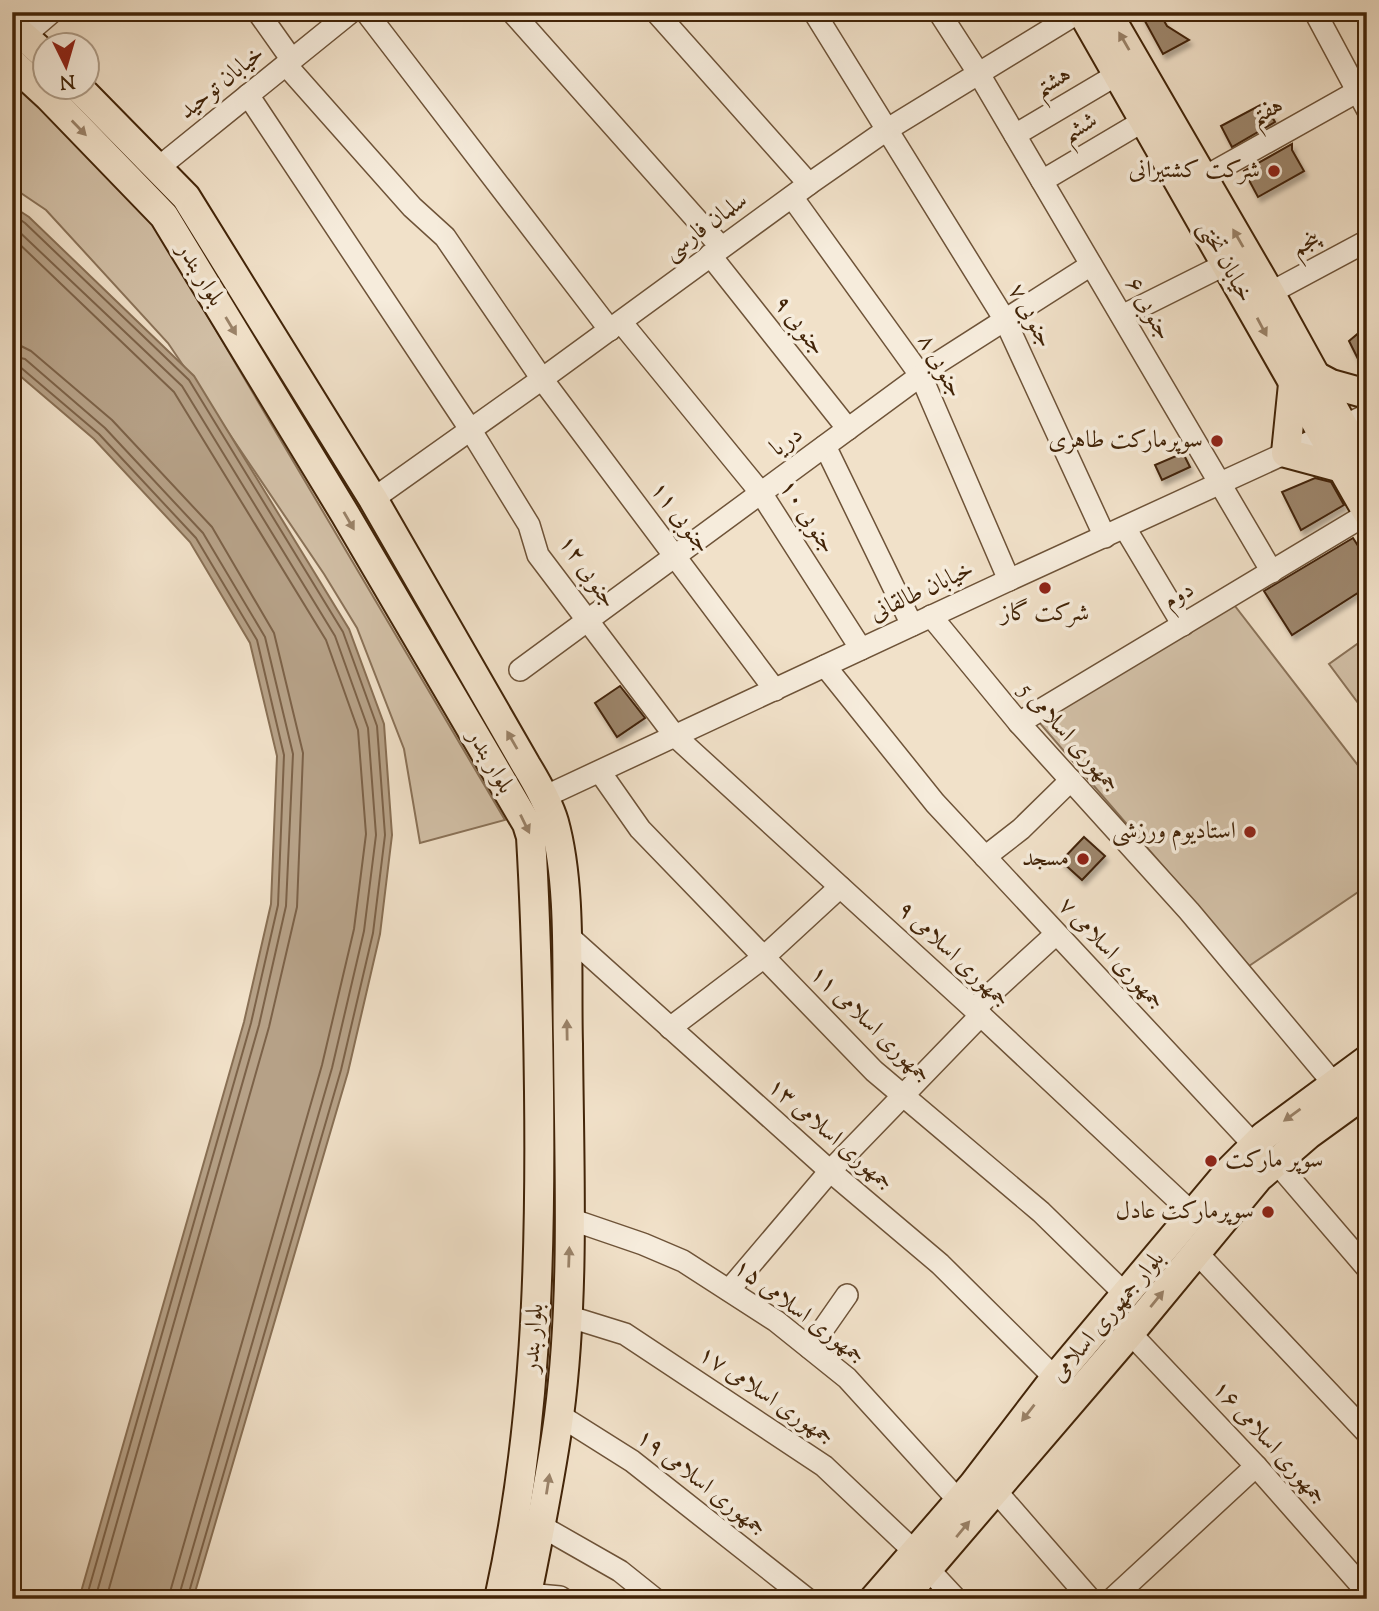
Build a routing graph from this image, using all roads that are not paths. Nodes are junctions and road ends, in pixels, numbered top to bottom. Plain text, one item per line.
1 (52, 12) edge
2 (258, 12) edge
3 (351, 12) edge
4 (366, 12) edge
5 (512, 12) edge
6 (656, 12) edge
7 (814, 12) edge
8 (939, 12) edge
9 (1081, 12) edge
10 (1107, 12) edge
11 (1315, 12) edge
12 (16, 25) edge
13 (32, 42) edge
14 (289, 62) junction
15 (12, 63) edge
16 (979, 74) junction
17 (1118, 74) junction
18 (248, 95) junction
19 (1364, 96) edge
20 (93, 102) edge
21 (1145, 120) junction
22 (888, 129) junction
23 (1015, 135) junction
24 (158, 168) junction
25 (1203, 178) junction
26 (1042, 181) junction
27 (801, 190) junction
28 (1367, 240) edge
29 (715, 251) junction
30 (1226, 264) junction
31 (1091, 265) junction
32 (1270, 293) junction
33 (1122, 316) junction
34 (1005, 320) junction
35 (615, 326) junction
36 (920, 376) junction
37 (542, 379) junction
38 (1303, 380) junction
39 (1367, 394) edge
40 (310, 398) junction
41 (285, 414) junction
42 (1344, 426) edge
43 (470, 429) junction
44 (848, 429) junction
45 (825, 446) junction
46 (1286, 453) junction
47 (1354, 468) edge
48 (1220, 484) junction
49 (761, 494) junction
50 (373, 499) junction
51 (1367, 513) edge
52 (1125, 528) junction
53 (1105, 537) junction
54 (675, 556) junction
55 (1272, 572) junction
56 (1009, 580) junction
57 (587, 620) junction
58 (921, 621) junction
59 (1183, 625) junction
60 (861, 649) junction
61 (824, 666) junction
62 (520, 670) dead end
63 (775, 690) junction
64 (1019, 723) junction
65 (675, 736) junction
66 (600, 772) junction
67 (1071, 780) junction
68 (544, 797) junction
69 (985, 857) junction
70 (840, 887) junction
71 (566, 934) junction
72 (1056, 934) junction
73 (764, 957) junction
74 (977, 1012) junction
75 (670, 1028) junction
76 (1367, 1060) edge
77 (1334, 1084) junction
78 (1367, 1093) edge
79 (904, 1096) junction
80 (1265, 1154) junction
81 (830, 1171) junction
82 (1194, 1216) junction
83 (570, 1219) junction
84 (1196, 1252) junction
85 (1367, 1268) edge
86 (729, 1290) junction
87 (848, 1295) dead end
88 (1126, 1295) junction
89 (567, 1316) junction
90 (1130, 1332) junction
91 (810, 1348) junction
92 (1055, 1378) junction
93 (559, 1415) junction
94 (1367, 1433) edge
95 (1256, 1466) junction
96 (995, 1490) junction
97 (959, 1501) junction
98 (541, 1526) junction
99 (922, 1561) junction
100 (1367, 1592) edge
101 (527, 1596) edge
102 (499, 1599) edge
103 (563, 1599) edge
104 (655, 1599) edge
105 (807, 1599) edge
106 (874, 1599) edge
107 (902, 1599) edge
108 (956, 1599) edge
109 (1090, 1599) edge
110 (1112, 1599) edge

1 - 12 street
2 - 14 street, ۱۱ جنوبی
3 - 14 street, خیابان توحید
4 - 35 street, ۱۰ جنوبی
5 - 29 street, ۹ جنوبی
6 - 27 street, ۸ جنوبی
7 - 22 street, ۷ جنوبی
8 - 16 street, ۶ جنوبی
9 - 16 street, سلمان فارسی
9 - 17 main road, خیابان تختی
25 -> 10 main road, خیابان تختی
11 - 19 street
12 - 13 main road
14 - 18 street, خیابان توحید
14 - 37 street, ۱۱ جنوبی
15 -> 41 main road, بلوار بندر
16 - 22 street, سلمان فارسی
16 - 23 street, ۶ جنوبی
17 - 21 main road, خیابان تختی
17 - 23 street, هشتم
18 - 24 street, خیابان توحید
18 - 43 street, ۱۲ جنوبی
19 - 25 street, هفتم
20 - 24 main road, بلوار بندر
21 - 26 street, ششم
21 - 30 main road, خیابان تختی
22 - 27 street, سلمان فارسی
22 - 34 street, ۷ جنوبی
23 - 26 street, ۶ جنوبی
24 - 40 main road, بلوار بندر
32 -> 25 main road, خیابان تختی
26 - 31 street, ۶ جنوبی
27 - 29 street, سلمان فارسی
27 - 36 street, ۸ جنوبی
28 - 32 street, پنجم
29 - 35 street, سلمان فارسی
29 - 44 street, ۹ جنوبی
30 - 33 street
30 -> 38 main road, خیابان تختی
31 - 33 street, ۶ جنوبی
31 - 34 street, دریا
32 - 38 main road, خیابان تختی
33 - 48 street, ۶ جنوبی
34 - 36 street, دریا
34 - 53 street, ۷ جنوبی
35 - 37 street, سلمان فارسی
35 - 49 street, ۱۰ جنوبی
36 - 44 street, دریا
36 - 56 street, ۸ جنوبی
37 - 43 street, سلمان فارسی
37 - 54 street, ۱۱ جنوبی
38 - 39 main road
38 - 42 main road, خیابان تختی
38 - 46 main road
40 - 41 main road
40 - 50 main road, بلوار بندر
41 -> 102 main road, بلوار بندر
42 - 46 street, خیابان طالقانی
42 - 47 main road, خیابان تختی
43 - 50 street, سلمان فارسی
43 - 57 street, ۱۲ جنوبی
44 - 45 street, دریا
45 - 49 street, دریا
45 - 58 street
46 - 47 main road
46 - 48 street, خیابان طالقانی
47 - 51 main road, خیابان تختی
48 - 52 street, خیابان طالقانی
48 - 55 street, ۶ جنوبی
49 - 54 street, دریا
49 - 60 street, ۱۰ جنوبی
68 -> 50 main road, بلوار بندر
51 - 55 street, دوم
52 - 53 street, خیابان طالقانی
52 - 59 street
53 - 56 street, خیابان طالقانی
54 - 57 street, دریا
54 - 63 street, ۱۱ جنوبی
55 - 59 street, دوم
56 - 58 street, خیابان طالقانی
57 - 62 street, دریا
57 - 65 street, ۱۲ جنوبی
58 - 60 street, خیابان طالقانی
58 - 64 street, جمهوری اسلامی 5
59 - 64 street, دوم
60 - 61 street, خیابان طالقانی
61 - 63 street, خیابان طالقانی
61 - 69 street, جمهوری اسلامی ۷
63 - 65 street, خیابان طالقانی
64 - 67 street, جمهوری اسلامی 5
65 - 66 street, خیابان طالقانی
65 - 70 street, جمهوری اسلامی ۹
66 - 68 street, خیابان طالقانی
66 - 73 street, جمهوری اسلامی ۱۱
67 - 69 street
67 - 77 street, جمهوری اسلامی 5
68 - 71 main road, بلوار بندر
69 - 72 street, جمهوری اسلامی ۷
70 - 73 street
70 - 74 street, جمهوری اسلامی ۹
71 - 75 street, جمهوری اسلامی ۱۳
83 -> 71 main road, بلوار بندر
72 - 74 street
72 - 80 street, جمهوری اسلامی ۷
73 - 75 street
73 - 79 street, جمهوری اسلامی ۱۱
74 - 79 street
74 - 82 street, جمهوری اسلامی ۹
75 - 81 street, جمهوری اسلامی ۱۳
76 - 77 main road, بلوار جمهوری اسلامی
77 -> 80 main road, بلوار جمهوری اسلامی
78 - 80 main road, بلوار جمهوری اسلامی
79 - 81 street
79 - 88 street, جمهوری اسلامی ۱۱
80 - 82 main road, بلوار جمهوری اسلامی
80 - 84 main road, بلوار جمهوری اسلامی
80 - 85 street, جمهوری اسلامی ۷
81 - 86 street
81 - 92 street, جمهوری اسلامی ۱۳
82 - 88 main road, بلوار جمهوری اسلامی
83 - 86 street, جمهوری اسلامی ۱۵
89 -> 83 main road, بلوار بندر
90 -> 84 main road, بلوار جمهوری اسلامی
84 - 94 street
86 - 91 street, جمهوری اسلامی ۱۵
87 - 91 street
88 - 92 main road, بلوار جمهوری اسلامی
89 - 93 main road, بلوار بندر
89 - 99 street, جمهوری اسلامی ۱۷
90 - 95 street, جمهوری اسلامی ۱۶
90 - 96 main road, بلوار جمهوری اسلامی
91 - 97 street, جمهوری اسلامی ۱۵
92 -> 97 main road, بلوار جمهوری اسلامی
98 -> 93 main road, بلوار بندر
93 - 105 street, جمهوری اسلامی ۱۹
95 - 100 street, جمهوری اسلامی ۱۶
95 - 110 street
99 -> 96 main road, بلوار جمهوری اسلامی
96 - 109 street
97 - 99 main road, بلوار جمهوری اسلامی
98 - 101 main road, بلوار بندر
98 - 104 street
99 - 106 main road, بلوار جمهوری اسلامی
99 - 107 main road, بلوار جمهوری اسلامی
99 - 108 street, جمهوری اسلامی ۱۷
101 - 103 street

